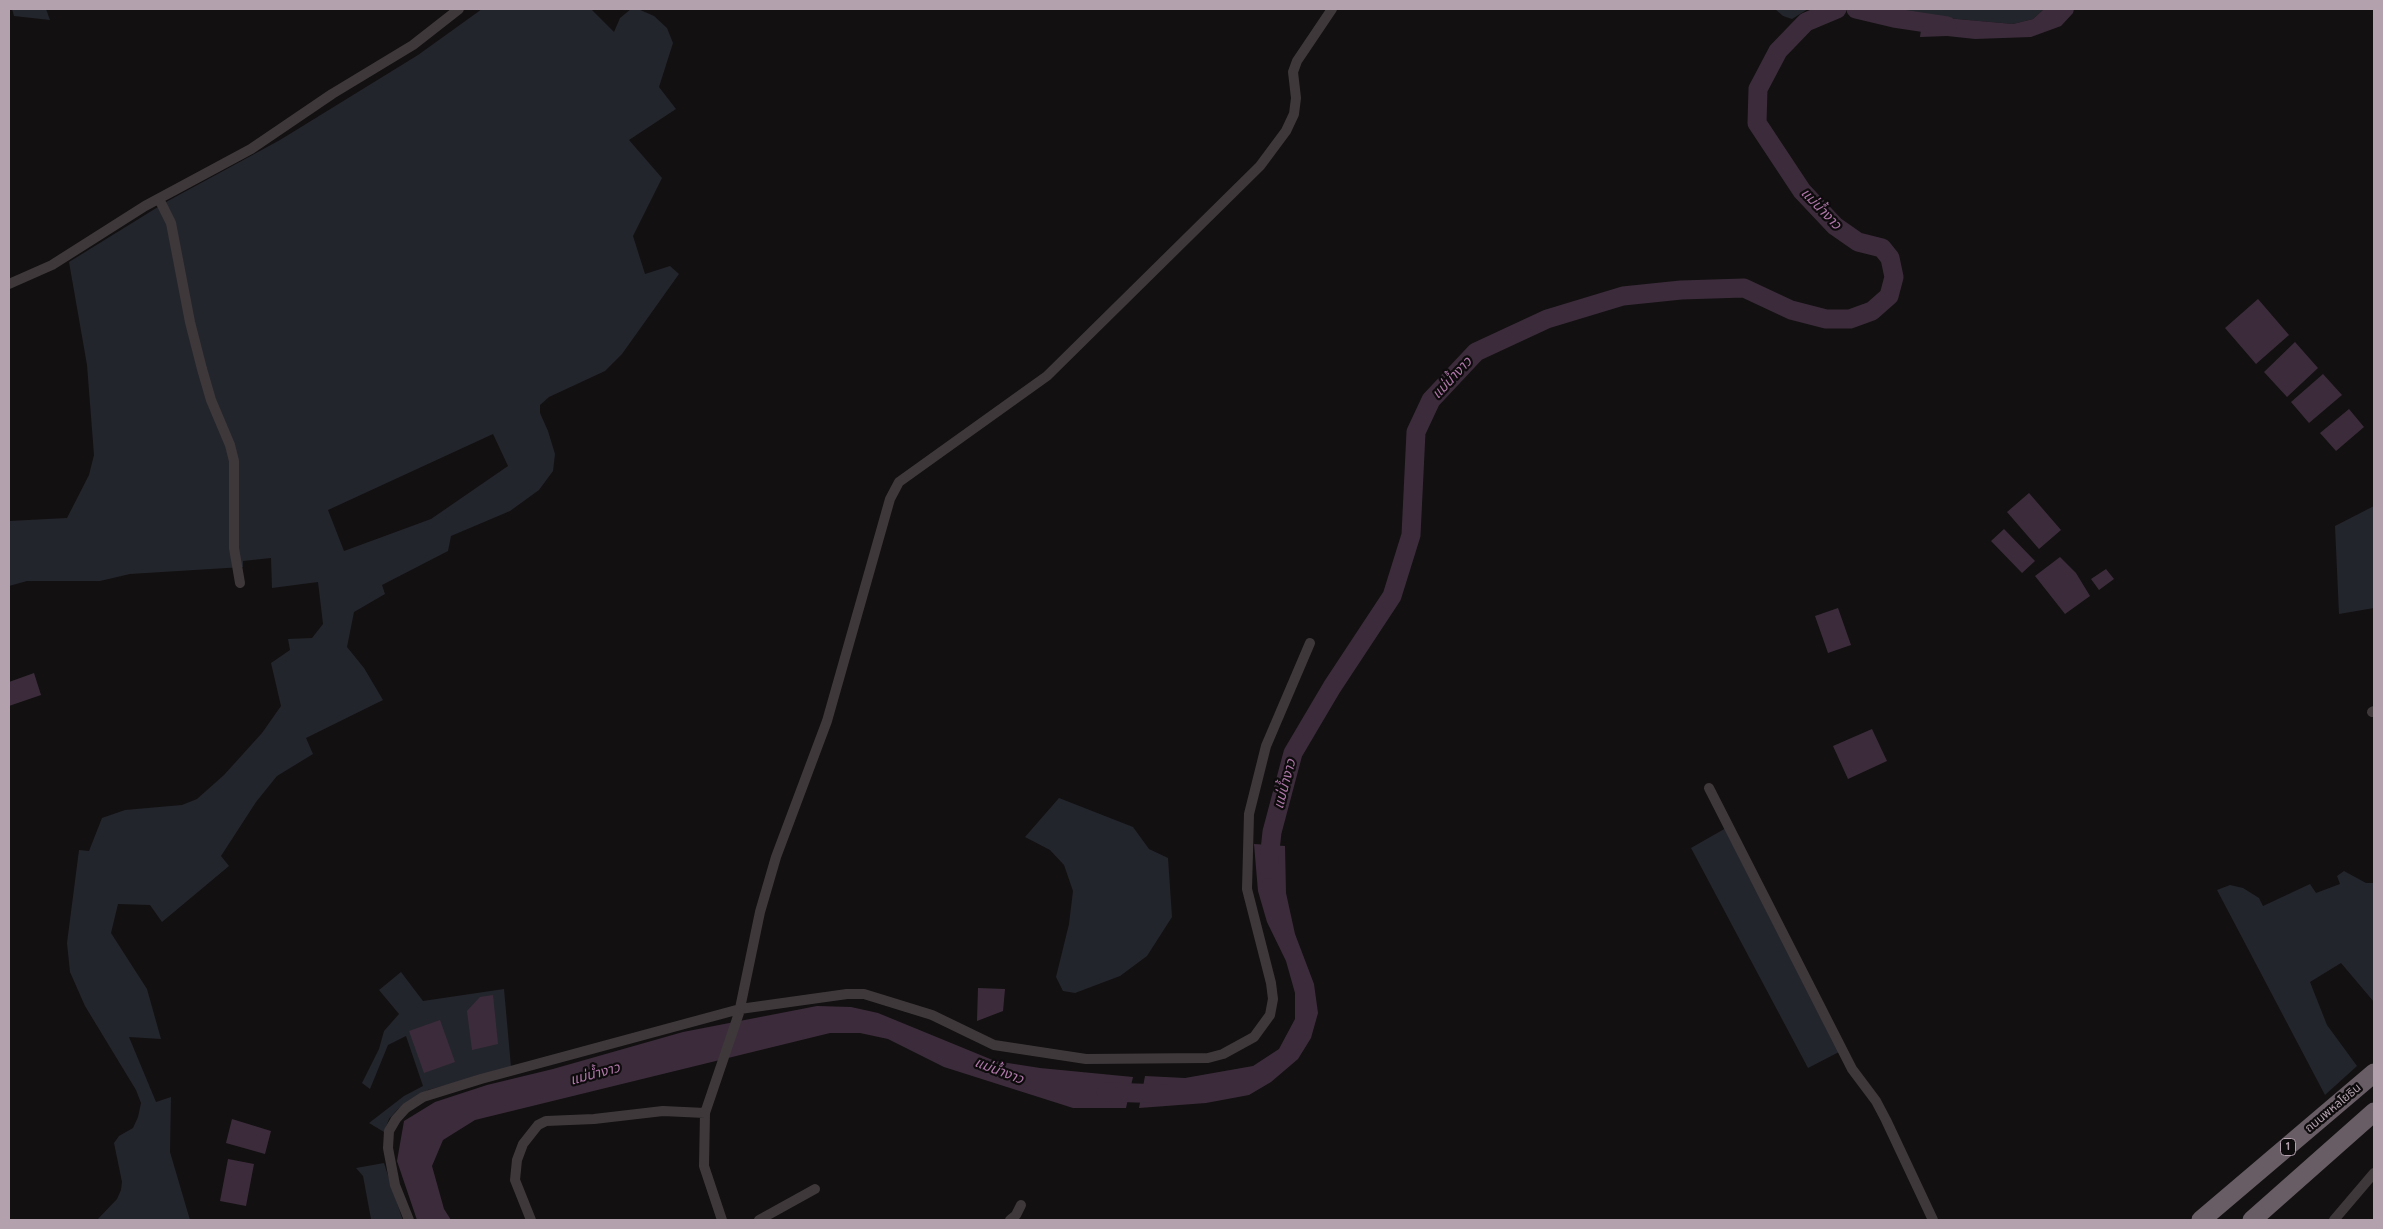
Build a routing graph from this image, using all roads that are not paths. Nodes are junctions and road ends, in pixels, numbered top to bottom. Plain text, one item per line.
1 (459, 9) edge
2 (1332, 9) edge
3 (159, 199) junction
4 (9, 284) edge
5 (240, 583) dead end
6 (1310, 643) dead end
7 (1709, 788) dead end
8 (740, 1011) junction
9 (2374, 1073) edge
10 (2374, 1112) edge
11 (705, 1113) junction
12 (2374, 1173) edge
13 (815, 1189) dead end
14 (1021, 1204) dead end
15 (409, 1220) edge
16 (531, 1220) edge
17 (722, 1220) edge
18 (759, 1220) edge
19 (1010, 1220) edge
20 (1933, 1220) edge
21 (2201, 1220) edge
22 (2252, 1220) edge
23 (2334, 1220) edge

1 - 3 street
2 - 8 street
3 - 4 street
3 - 5 street
6 - 8 street
7 - 20 street
8 - 11 street
8 - 15 street
9 - 21 highway, ถนนพหลโยธิน / 1
10 - 22 highway
11 - 16 street
11 - 17 street
12 - 23 street
13 - 18 street
14 - 19 street

